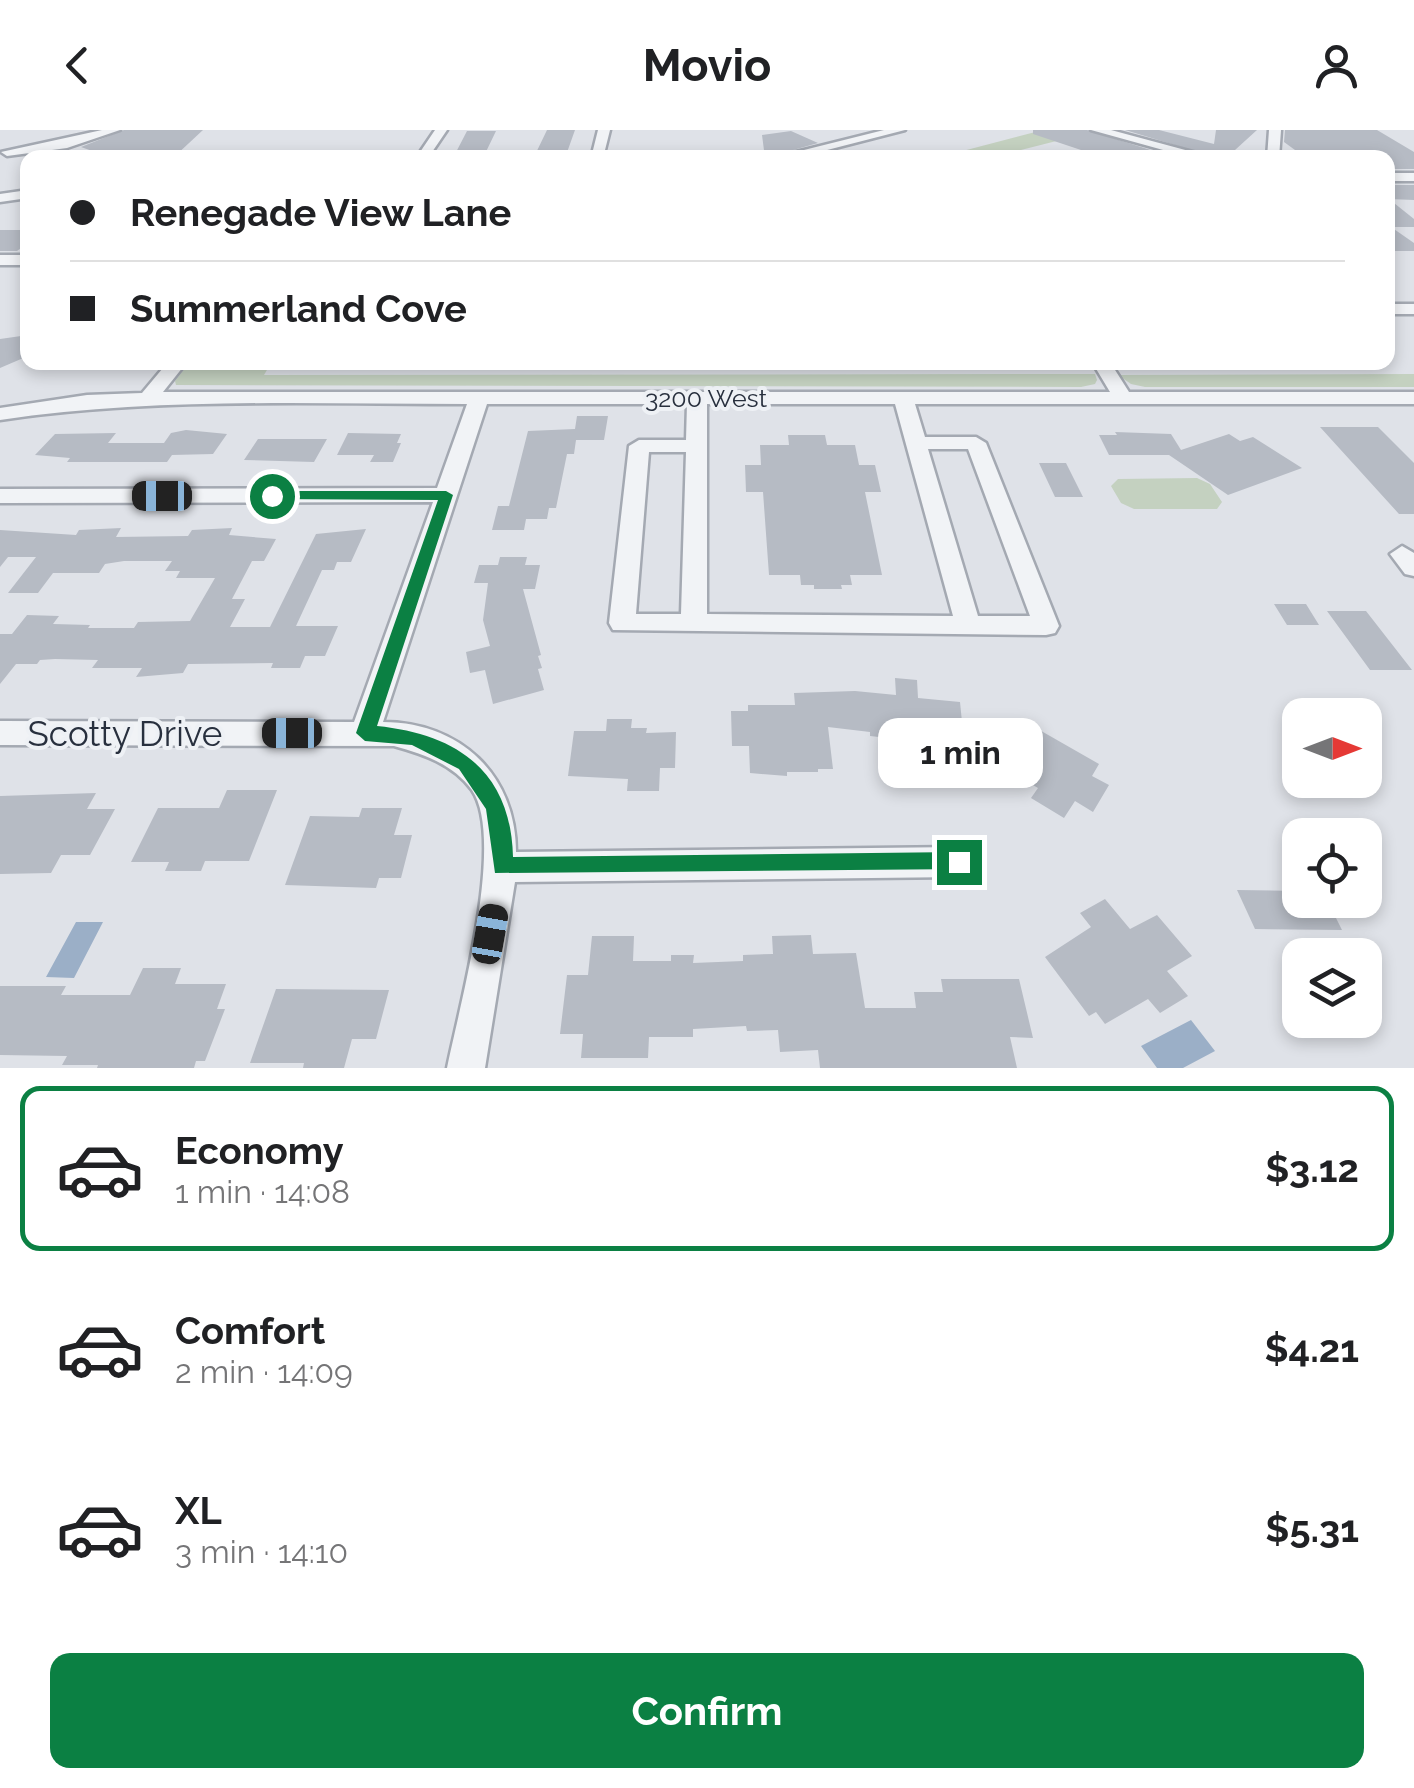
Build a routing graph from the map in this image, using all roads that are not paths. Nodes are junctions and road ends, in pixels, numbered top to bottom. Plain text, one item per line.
1 (114, 130) edge
2 (828, 130) edge
3 (899, 130) edge
4 (1096, 130) edge
5 (9, 138) dead end
6 (853, 141) junction
7 (40, 150) edge
8 (813, 150) edge
9 (1176, 150) edge
10 (4, 158) edge
11 (171, 370) edge
12 (1106, 370) edge
13 (148, 398) junction
14 (479, 398) junction
15 (697, 398) junction
16 (904, 398) junction
17 (1123, 398) junction
18 (1409, 403) edge
19 (0, 414) edge
20 (915, 444) junction
21 (696, 446) junction
22 (446, 495) junction
23 (0, 496) edge
24 (694, 624) junction
25 (968, 626) junction
26 (0, 733) edge
27 (365, 733) junction
28 (959, 862) dead end
29 (502, 866) junction
30 (466, 1068) edge

1 - 7 street
2 - 6 street
3 - 6 street
4 - 9 street
5 - 10 street
6 - 8 street
11 - 13 street
12 - 17 street
13 - 14 street, 3200 West
13 - 19 street, 3200 West
14 - 15 street, 3200 West
14 - 22 street
15 - 16 street, 3200 West
15 - 21 street
16 - 17 street, 3200 West
16 - 20 street
17 - 18 street, 3200 West
20 - 25 street
20 - 25 street
21 - 24 street
21 - 24 street
22 - 23 street
22 - 27 street
24 - 25 street
26 - 27 street, Scotty Drive
27 - 29 street, Scotty Drive
28 - 29 street
29 - 30 street, Scotty Drive

